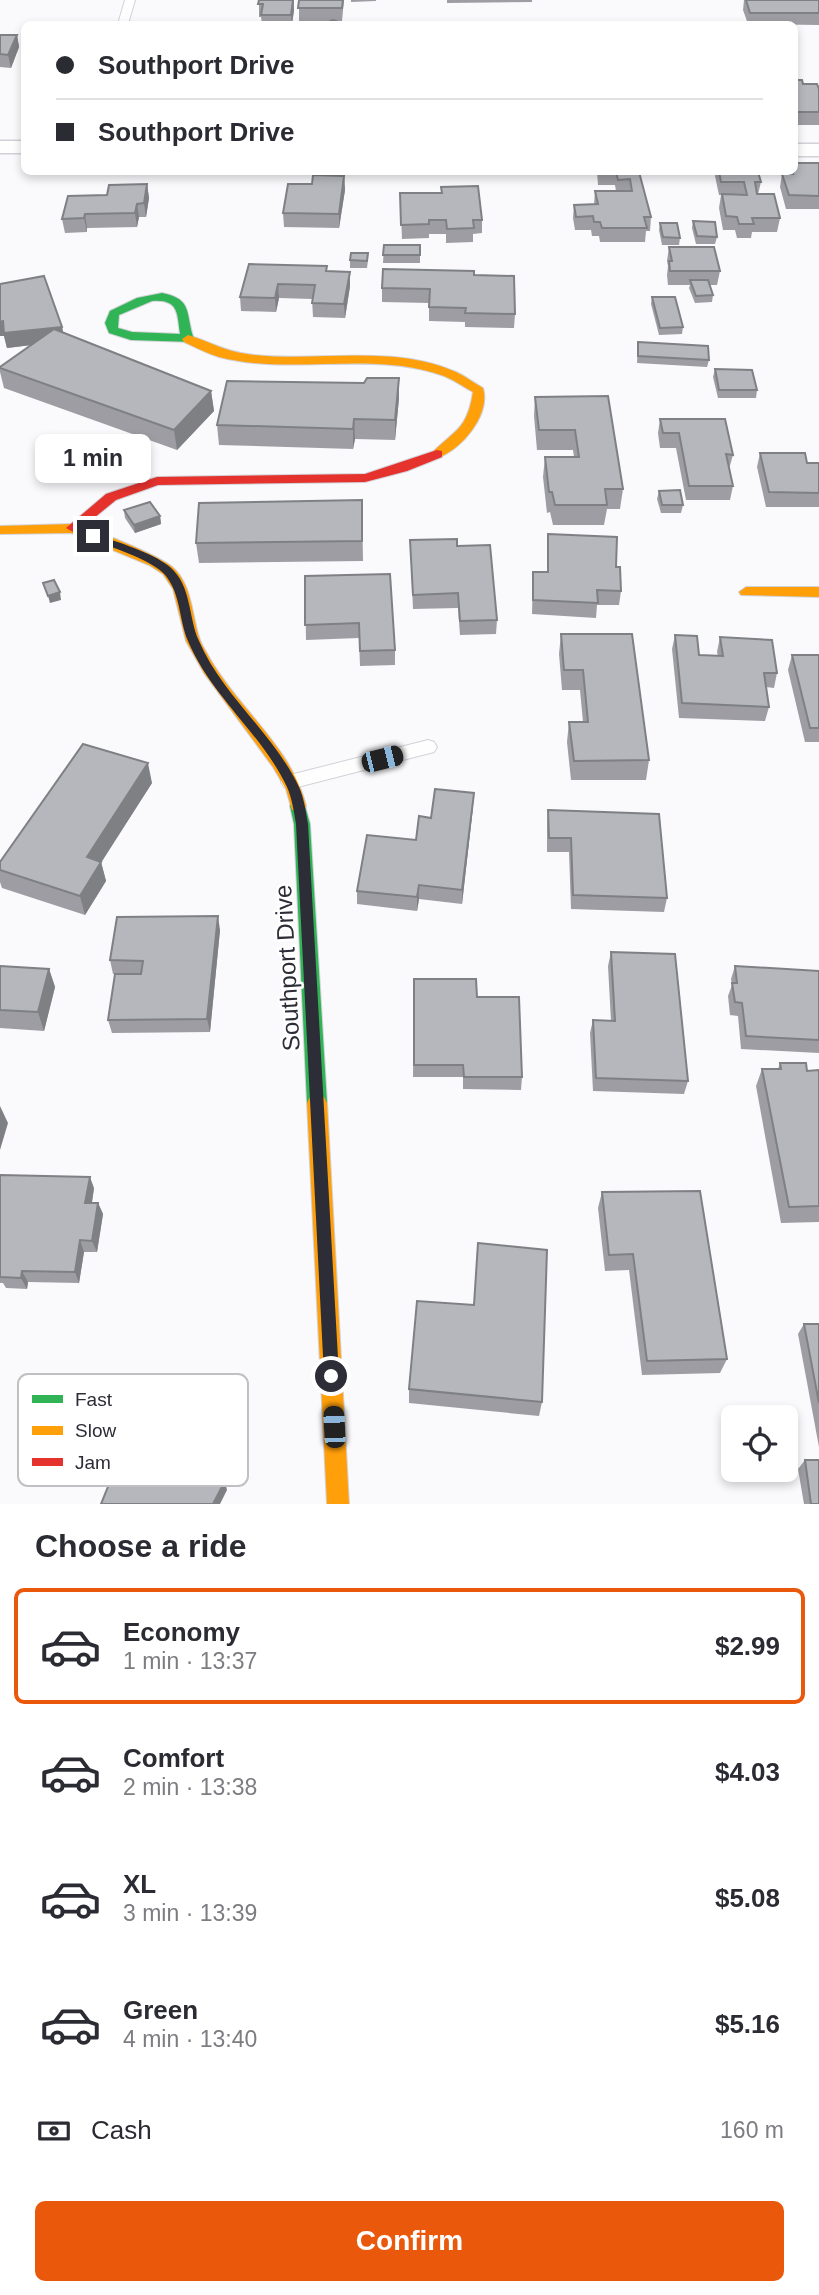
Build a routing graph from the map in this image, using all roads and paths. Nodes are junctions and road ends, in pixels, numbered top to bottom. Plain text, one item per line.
1 (130, 0) edge
2 (124, 21) edge
3 (0, 147) edge
4 (21, 147) edge
5 (798, 149) edge
6 (819, 150) edge
7 (186, 338) dead end
8 (73, 528) junction
9 (0, 530) edge
10 (746, 592) dead end
11 (819, 592) edge
12 (428, 747) dead end
13 (290, 782) junction
14 (338, 1504) edge

1 - 2 lane
3 - 4 street
5 - 6 street
7 - 8 street
8 - 9 street
8 - 13 street, Southport Drive
10 - 11 street
12 - 13 lane
13 - 14 street, Southport Drive

